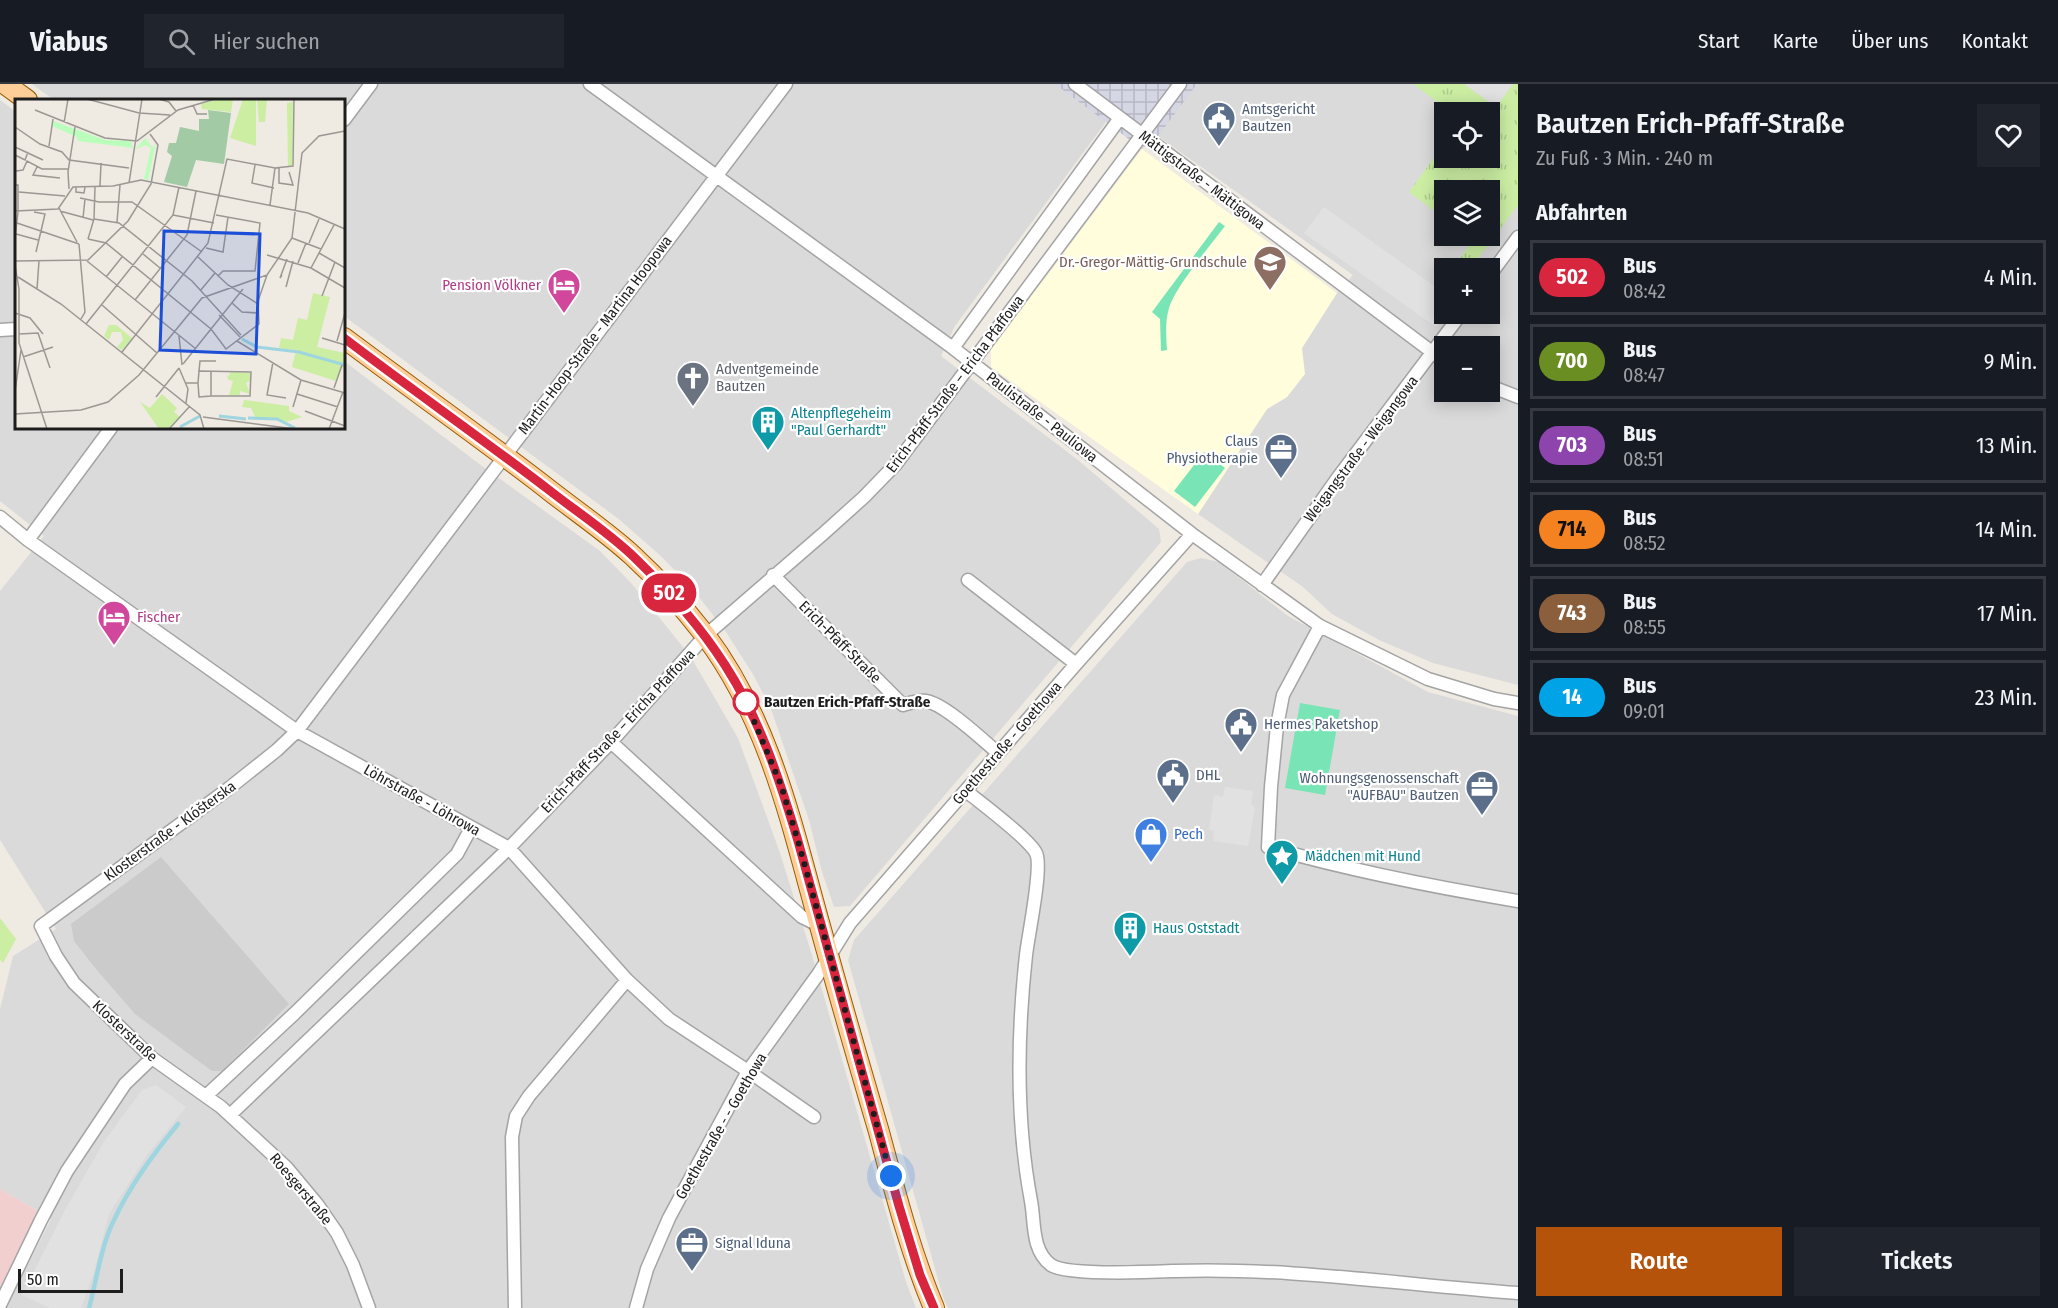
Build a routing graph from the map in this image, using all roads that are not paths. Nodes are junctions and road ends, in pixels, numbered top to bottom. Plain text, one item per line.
1 (5, 84) edge
2 (371, 84) edge
3 (590, 84) edge
4 (786, 84) edge
5 (1076, 84) edge
6 (1180, 84) edge
7 (26, 99) edge
8 (1119, 118) junction
9 (345, 119) edge
10 (1142, 135) junction
11 (717, 174) junction
12 (1518, 237) edge
13 (1500, 261) edge
14 (1454, 324) edge
15 (15, 329) edge
16 (0, 330) edge
17 (345, 339) edge
18 (953, 348) junction
19 (1432, 353) junction
20 (972, 362) junction
21 (1500, 390) edge
22 (1518, 397) edge
23 (110, 429) edge
24 (504, 455) junction
25 (0, 517) edge
26 (1192, 534) junction
27 (28, 540) junction
28 (773, 575) junction
29 (968, 580) dead end
30 (1262, 585) junction
31 (1320, 626) junction
32 (705, 636) junction
33 (1076, 664) junction
34 (1518, 703) edge
35 (297, 731) junction
36 (611, 742) junction
37 (998, 753) junction
38 (966, 791) junction
39 (471, 828) junction
40 (509, 848) junction
41 (1518, 901) edge
42 (41, 926) joint
43 (820, 926) junction
44 (829, 957) junction
45 (627, 980) junction
46 (152, 1058) junction
47 (748, 1071) junction
48 (207, 1095) junction
49 (230, 1115) junction
50 (814, 1118) dead end
51 (1518, 1293) edge
52 (0, 1305) edge
53 (369, 1308) edge
54 (515, 1308) edge
55 (636, 1308) edge
56 (934, 1308) edge

1 - 7 main road
2 - 9 street
3 - 11 street, Paulistraße - Pauliowa
4 - 11 street, Martin-Hoop-Straße - Martina Hoopowa
5 - 8 street, Mättigstraße - Mättigowa
6 - 10 street, Erich-Pfaff-Straße – Ericha Pfaffowa
8 - 10 street, Mättigstraße - Mättigowa
8 - 18 street, Erich-Pfaff-Straße – Ericha Pfaffowa
10 - 19 street, Mättigstraße - Mättigowa
10 - 20 street, Erich-Pfaff-Straße – Ericha Pfaffowa
11 - 18 street, Paulistraße - Pauliowa
11 - 24 street, Martin-Hoop-Straße - Martina Hoopowa
12 - 13 street
14 - 19 street, Weigangstraße - Weigangowa
15 - 16 street
17 - 24 main road
18 - 20 street, Paulistraße - Pauliowa
19 - 30 street, Weigangstraße - Weigangowa
20 - 26 street, Paulistraße - Pauliowa
20 - 28 street, Erich-Pfaff-Straße – Ericha Pfaffowa
21 - 22 street
23 - 27 street
24 - 32 main road
24 - 35 street, Martin-Hoop-Straße - Martina Hoopowa
25 - 27 street, Löhrstraße - Löhrowa
26 - 30 street, Paulistraße - Pauliowa
26 - 33 street, Goethestraße - Goethowa
27 - 35 street, Löhrstraße - Löhrowa
28 - 32 street, Erich-Pfaff-Straße – Ericha Pfaffowa
28 - 37 street, Erich-Pfaff-Straße
29 - 33 street
30 - 31 street, Paulistraße - Pauliowa
31 - 34 street, Paulistraße - Pauliowa
31 - 41 street
32 - 36 street, Erich-Pfaff-Straße – Ericha Pfaffowa
32 - 43 main road
33 - 37 street, Goethestraße - Goethowa
35 - 39 street, Löhrstraße - Löhrowa
35 - 42 street, Klosterstraße - Klóšterska
36 - 40 street, Erich-Pfaff-Straße – Ericha Pfaffowa
36 - 43 street
37 - 38 street, Goethestraße - Goethowa
38 - 44 street, Goethestraße - Goethowa
38 - 51 street
39 - 40 street, Löhrstraße - Löhrowa
39 - 48 street
40 - 45 street, Löhrstraße - Löhrowa
40 - 49 street, Erich-Pfaff-Straße – Ericha Pfaffowa
42 - 46 street, Klosterstraße
43 - 44 main road
44 - 47 street, Goethestraße - - Goethowa
44 - 56 main road
45 - 47 street, Löhrstraße - Löhrowa
45 - 54 street
46 - 48 street, Klosterstraße
46 - 52 street
47 - 50 street, Löhrstraße - Löhrowa
47 - 55 street, Goethestraße - - Goethowa
48 - 49 street, Klosterstraße
49 - 53 street, Roesgerstraße

